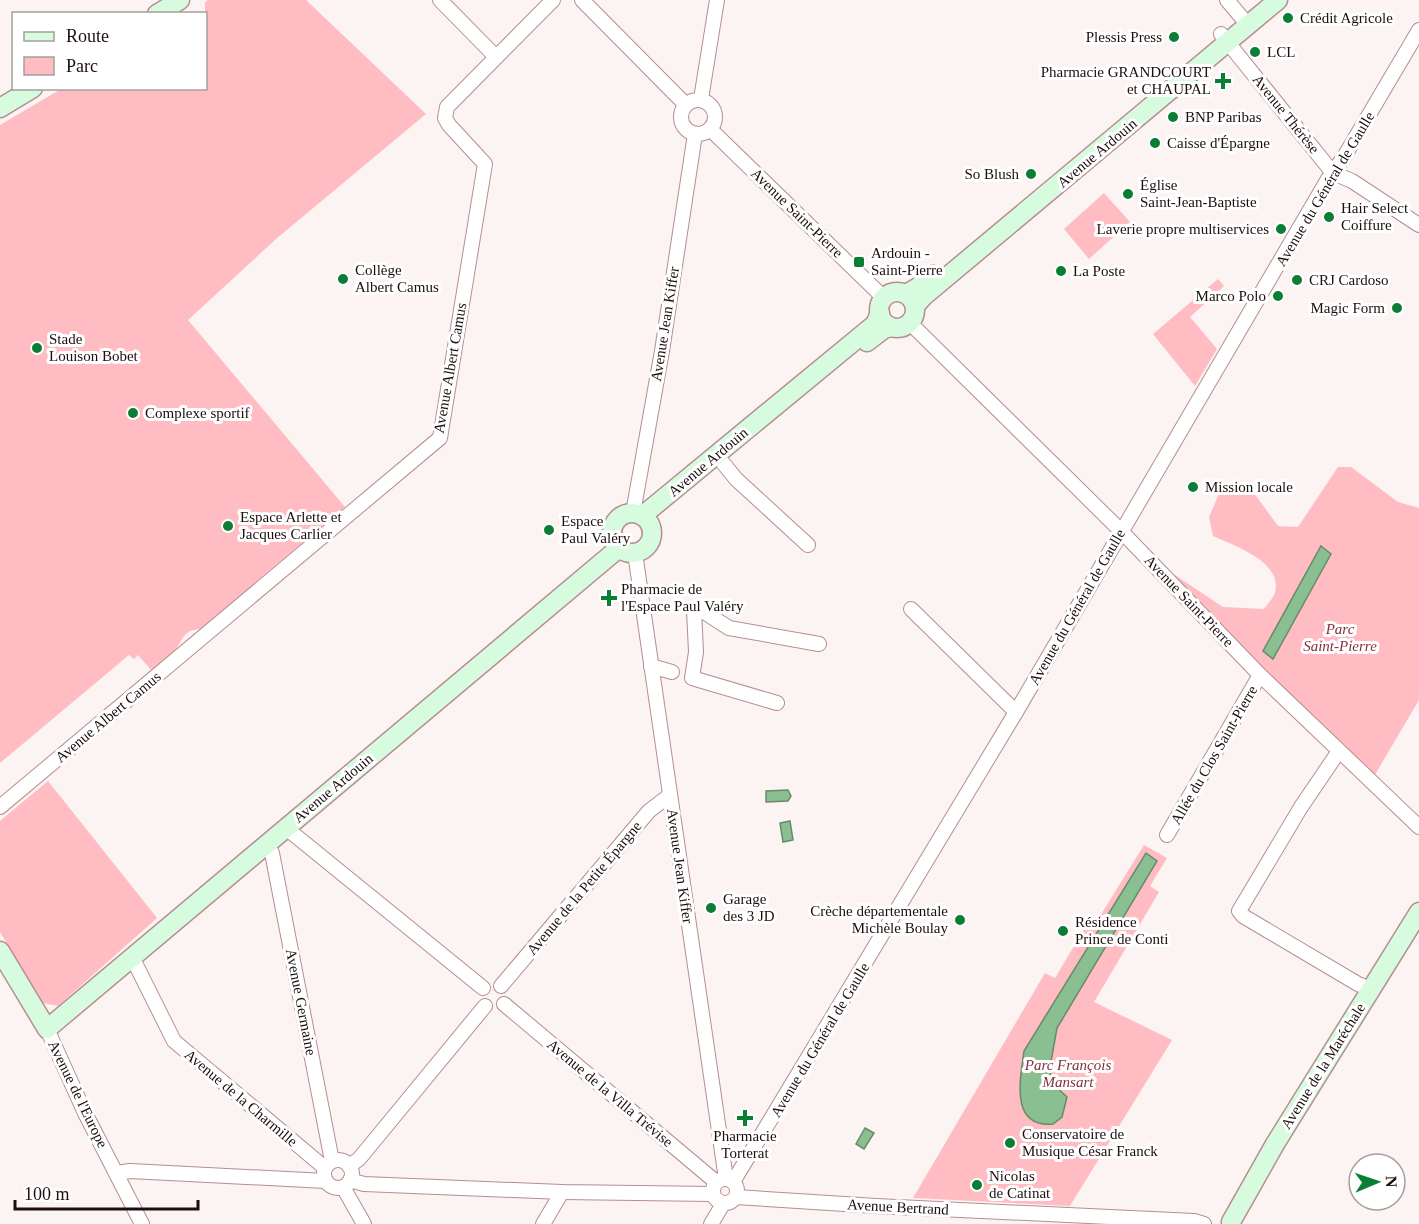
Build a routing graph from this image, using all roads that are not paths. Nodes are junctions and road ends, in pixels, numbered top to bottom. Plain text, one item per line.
1 (180, 0) edge
2 (440, 0) edge
3 (553, 0) edge
4 (582, 0) edge
5 (717, 0) edge
6 (1227, 0) edge
7 (1261, 0) edge
8 (1278, 0) edge
9 (160, 12) edge
10 (1245, 21) junction
11 (1419, 30) edge
12 (1224, 38) junction
13 (496, 57) junction
14 (30, 90) edge
15 (701, 99) junction
16 (685, 104) junction
17 (0, 108) edge
18 (710, 129) junction
19 (695, 134) junction
20 (1333, 173) junction
21 (1419, 225) edge
22 (910, 308) junction
23 (885, 313) junction
24 (723, 462) junction
25 (642, 518) junction
26 (1121, 531) junction
27 (808, 545) dead end
28 (627, 551) junction
29 (911, 609) dead end
30 (819, 644) dead end
31 (651, 666) junction
32 (672, 672) dead end
33 (1260, 675) junction
34 (777, 703) dead end
35 (1016, 712) junction
36 (1339, 751) junction
37 (670, 795) junction
38 (0, 807) edge
39 (1419, 826) edge
40 (286, 828) junction
41 (1167, 835) dead end
42 (266, 845) junction
43 (1419, 912) edge
44 (0, 951) edge
45 (132, 957) junction
46 (501, 986) junction
47 (483, 988) junction
48 (1370, 989) junction
49 (504, 1004) junction
50 (485, 1006) junction
51 (47, 1029) junction
52 (328, 1170) junction
53 (117, 1173) junction
54 (347, 1178) junction
55 (722, 1184) junction
56 (562, 1191) junction
57 (730, 1201) junction
58 (1228, 1223) edge
59 (142, 1224) edge
60 (364, 1224) edge
61 (543, 1224) edge
62 (711, 1224) edge
63 (1204, 1224) edge

1 - 9 street
2 - 13 street
3 - 13 street, Avenue Albert Camus
4 - 16 street
5 - 15 street
6 - 10 street
7 - 10 street, Avenue Ardouin
8 - 10 street, Avenue Ardouin
10 - 12 street, Avenue Ardouin
11 - 20 street, Avenue du Général de Gaulle
12 - 20 street, Avenue Thérèse
12 - 22 street, Avenue Ardouin
13 - 38 street, Avenue Albert Camus
14 - 17 street
15 - 16 street
15 - 18 street
16 - 19 street
18 - 19 street
18 - 23 street, Avenue Saint-Pierre
19 - 25 street, Avenue Jean Kiffer
20 - 21 street, Avenue Thérèse
20 - 26 street, Avenue du Général de Gaulle
22 - 23 street
22 - 23 street
22 - 26 street, Avenue Saint-Pierre
23 - 24 street, Avenue Ardouin
23 - 25 street, Avenue Ardouin
24 - 25 street, Avenue Ardouin
24 - 27 street
25 - 28 street
25 - 28 street
26 - 33 street, Avenue Saint-Pierre
26 - 35 street, Avenue du Général de Gaulle
28 - 31 street, Avenue Jean Kiffer
28 - 40 street, Avenue Ardouin
29 - 35 street
30 - 34 street
31 - 32 street
31 - 37 street, Avenue Jean Kiffer
33 - 36 street, Avenue Saint-Pierre
33 - 41 street, Allée du Clos Saint-Pierre
35 - 55 street, Avenue du Général de Gaulle
36 - 39 street, Avenue Saint-Pierre
36 - 48 street
37 - 46 street, Avenue de la Petite Épargne
37 - 55 street, Avenue Jean Kiffer
40 - 42 street, Avenue Ardouin
40 - 47 street
42 - 45 street, Avenue Ardouin
42 - 52 street, Avenue Germaine
43 - 48 street, Avenue de la Maréchale
44 - 51 street
45 - 51 street, Avenue Ardouin
45 - 52 street, Avenue de la Charmille
46 - 47 street
46 - 49 street
47 - 50 street
48 - 58 street, Avenue de la Maréchale
49 - 50 street
49 - 55 street, Avenue de la Villa Trévise
50 - 54 street
51 - 53 street, Avenue de l'Europe
52 - 53 street
52 - 54 street
52 - 54 street
53 - 59 street, Avenue de l'Europe
54 - 56 street
54 - 60 street
55 - 56 street
55 - 57 street, Avenue Jean Kiffer
55 - 57 street, Avenue de la Villa Trévise
56 - 61 street
57 - 62 street
57 - 63 street, Avenue Bertrand

